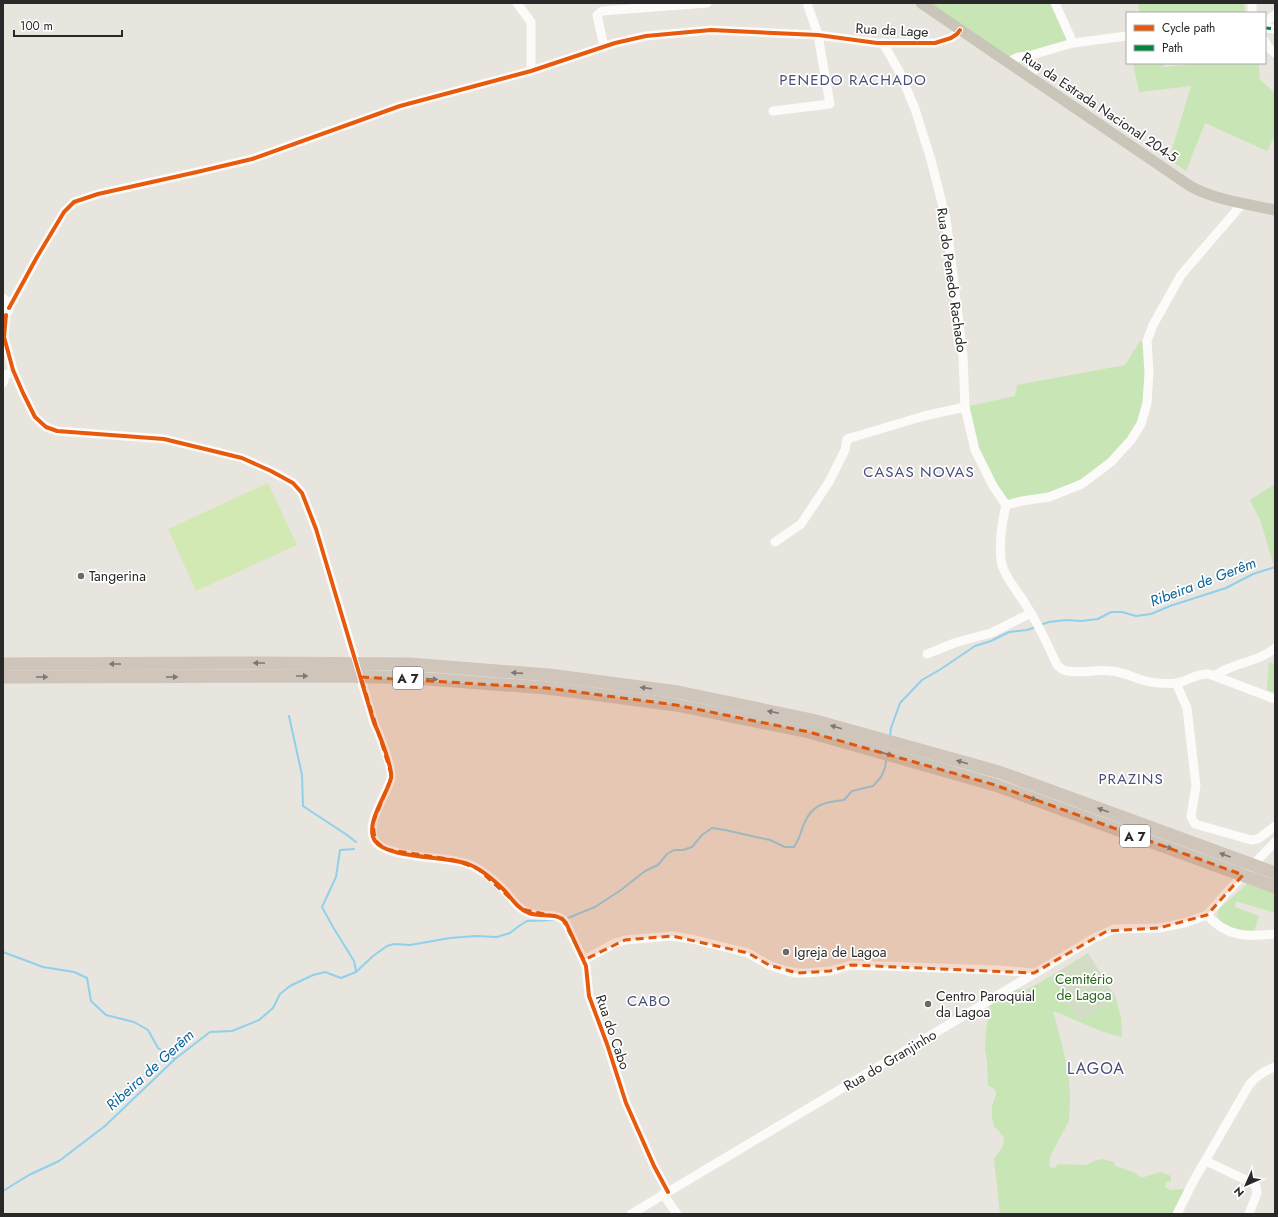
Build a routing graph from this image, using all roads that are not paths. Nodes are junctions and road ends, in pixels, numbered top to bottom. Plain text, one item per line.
1 (517, 3) edge
2 (707, 3) edge
3 (807, 3) edge
4 (921, 3) edge
5 (1054, 3) edge
6 (1275, 15) edge
7 (1266, 21) edge
8 (960, 30) junction
9 (818, 35) junction
10 (1126, 36) edge
11 (883, 43) junction
12 (1073, 43) junction
13 (1266, 43) edge
14 (604, 46) junction
15 (1275, 53) edge
16 (1028, 56) junction
17 (1008, 62) junction
18 (531, 71) junction
19 (1031, 78) junction
20 (773, 111) dead end
21 (1244, 203) junction
22 (1275, 210) edge
23 (20, 288) junction
24 (3, 296) edge
25 (6, 313) edge
26 (4, 336) edge
27 (13, 370) junction
28 (3, 383) edge
29 (965, 407) junction
30 (1006, 505) junction
31 (775, 542) dead end
32 (1031, 613) junction
33 (1275, 648) edge
34 (927, 654) dead end
35 (3, 664) edge
36 (1215, 675) junction
37 (3, 678) edge
38 (1176, 683) junction
39 (1275, 699) edge
40 (810, 726) junction
41 (1275, 826) edge
42 (1273, 844) edge
43 (1275, 873) edge
44 (1275, 887) edge
45 (1207, 915) junction
46 (1275, 934) edge
47 (584, 960) junction
48 (1034, 973) junction
49 (1275, 1067) edge
50 (1206, 1161) junction
51 (666, 1193) junction
52 (631, 1214) edge
53 (677, 1214) edge
54 (1177, 1214) edge
55 (1249, 1214) edge

1 - 18 street
2 - 14 street
3 - 9 street
4 - 8 main road, Rua da Estrada Nacional 204-5
5 - 12 street
6 - 7 street
8 - 11 street, Rua da Lage
8 - 17 main road, Rua da Estrada Nacional 204-5
9 - 11 street, Rua da Lage
9 - 14 street, Rua da Lage
9 - 20 street
10 - 12 street
11 - 29 street, Rua do Penedo Rachado
12 - 16 street
13 - 15 street
14 - 18 street, Rua da Lage
16 - 17 street
16 - 19 street
17 - 19 main road, Rua da Estrada Nacional 204-5
18 - 23 street, Rua da Lage
19 - 21 main road, Rua da Estrada Nacional 204-5
21 - 22 main road, Rua da Estrada Nacional 204-5
21 - 30 street
23 - 24 street
23 - 25 street, Rua da Lage
24 - 25 street
25 - 26 street
26 - 27 street
27 - 28 street
27 - 47 street, Rua do Cabo
29 - 30 street, Rua do Penedo Rachado
29 - 31 street
30 - 32 street
32 - 34 street
32 - 38 street
33 - 36 street
40 -> 35 highway, A 7
36 - 38 street
36 - 39 street
37 -> 40 highway, A 7
38 - 41 street
43 -> 40 highway, A 7
40 -> 44 highway, A 7
42 - 45 street
45 - 46 street
45 - 48 street, Rua do Granjinho
47 - 48 street
47 - 51 street, Rua do Cabo
48 - 51 street, Rua do Granjinho
49 - 50 street
50 - 54 street
50 - 55 street
51 - 52 street, Rua do Granjinho
51 - 53 street, Rua do Cabo

